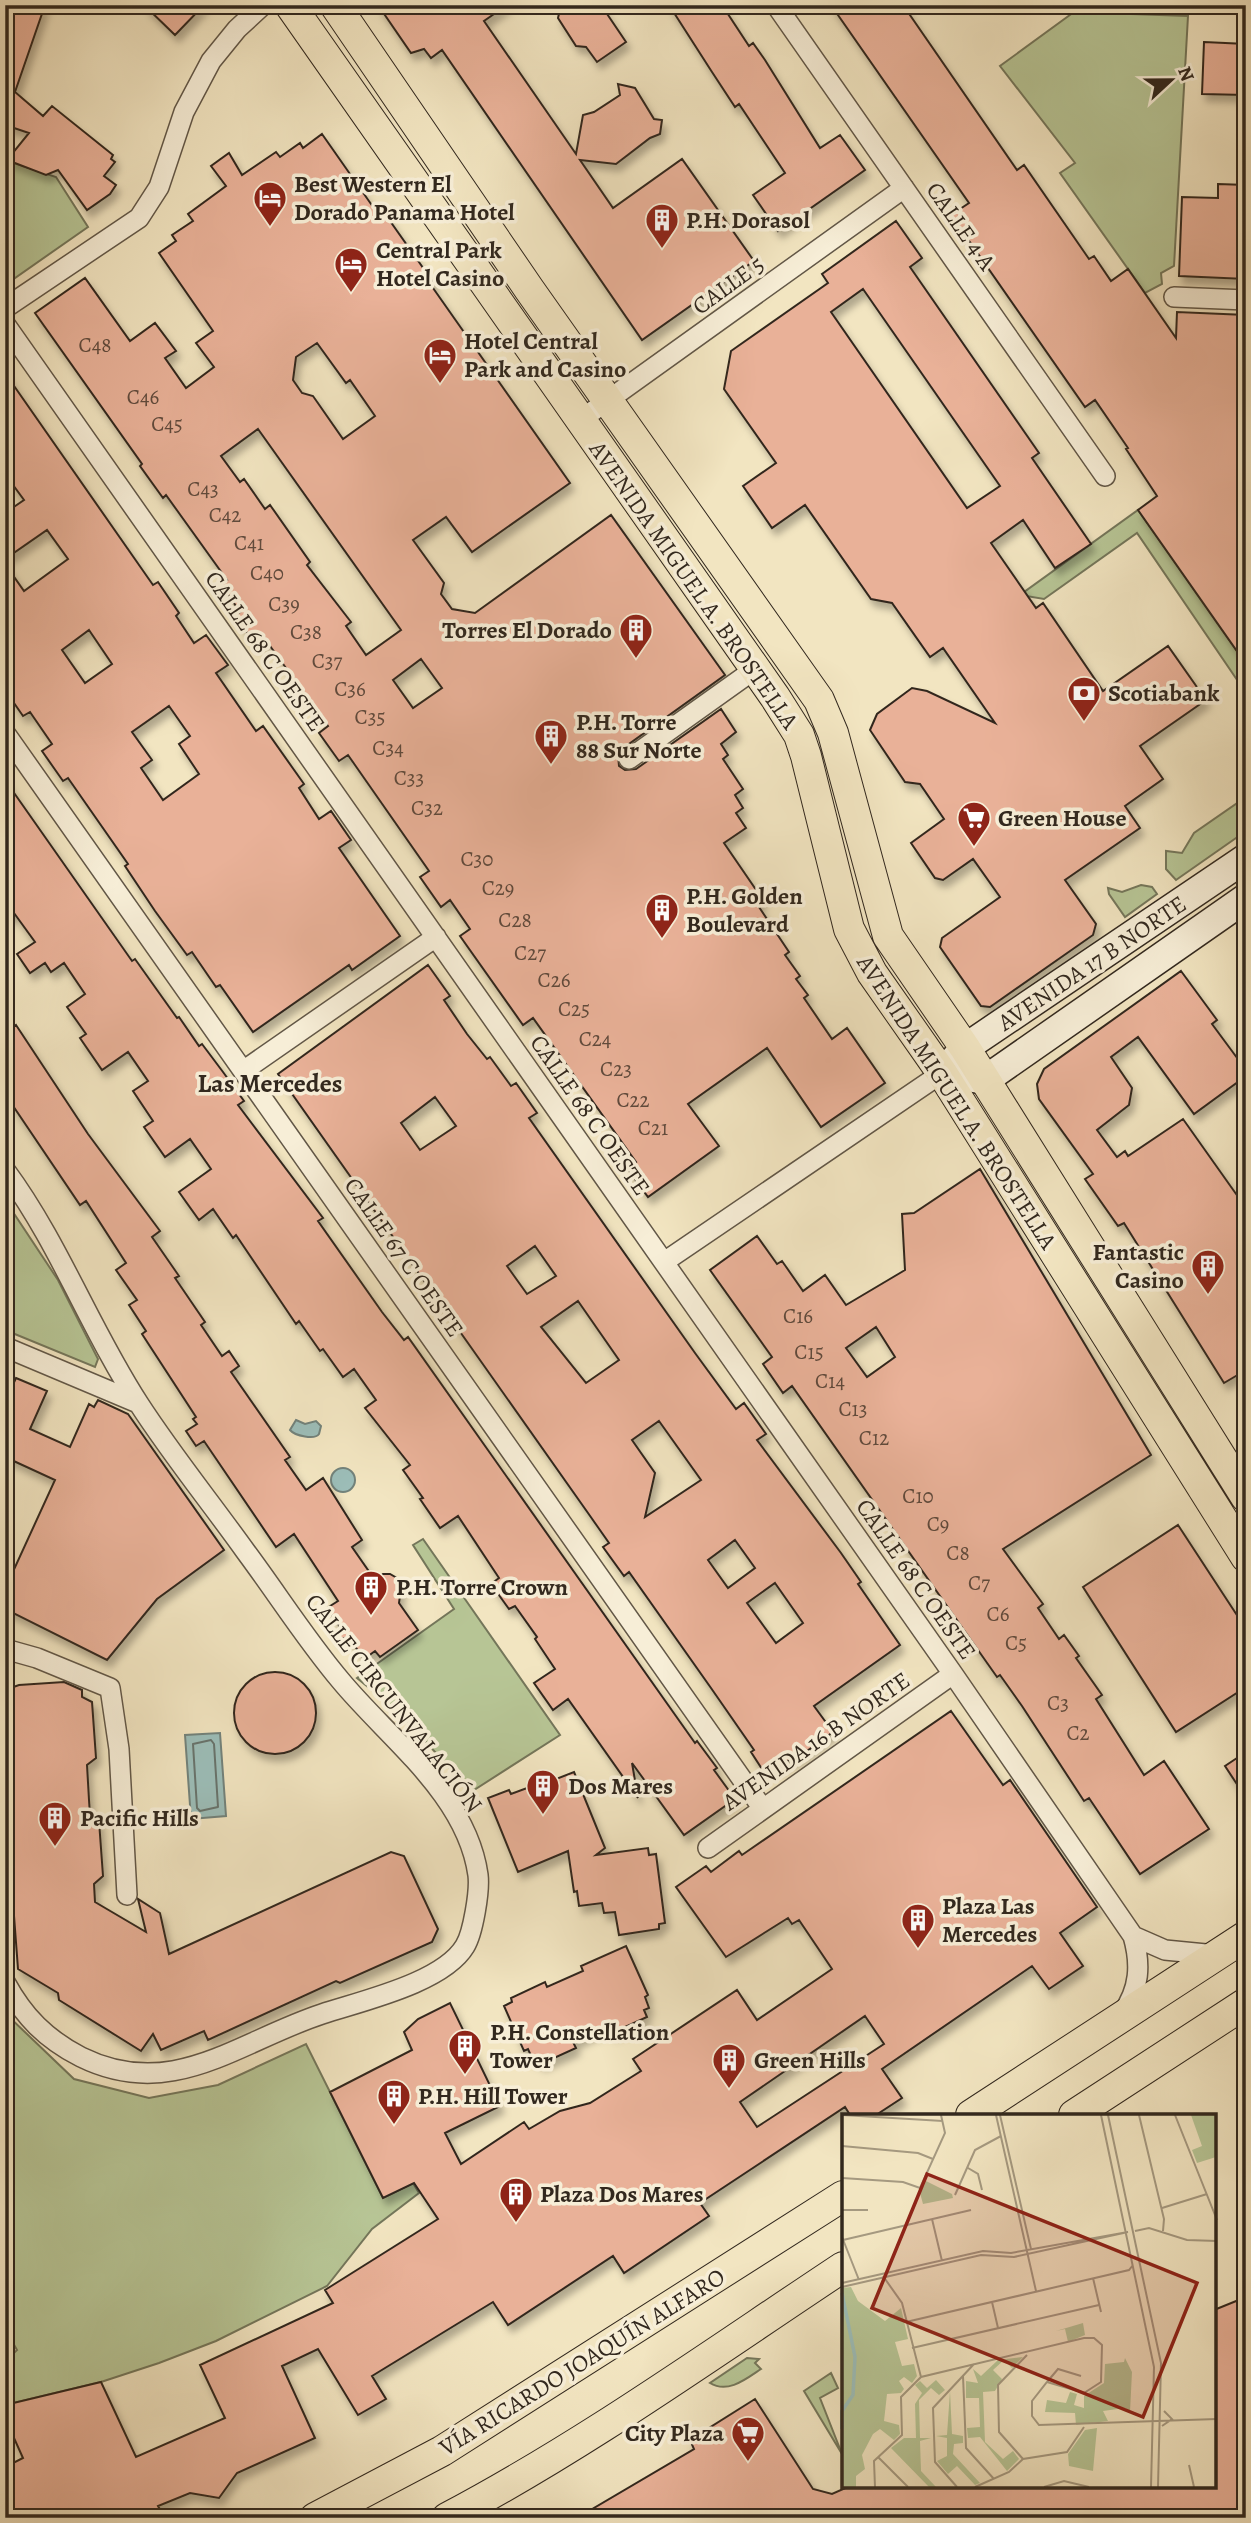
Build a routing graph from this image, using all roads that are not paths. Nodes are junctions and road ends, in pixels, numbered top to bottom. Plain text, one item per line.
1 (263, 5) edge
2 (290, 5) edge
3 (335, 5) edge
4 (776, 5) edge
5 (904, 188) junction
6 (1174, 297) dead end
7 (1246, 300) edge
8 (5, 308) edge
9 (5, 324) edge
10 (608, 400) junction
11 (579, 421) junction
12 (1105, 476) dead end
13 (755, 668) junction
14 (5, 733) edge
15 (629, 759) dead end
16 (1246, 858) edge
17 (1246, 898) edge
18 (436, 937) junction
19 (965, 1048) junction
20 (243, 1071) junction
21 (943, 1073) junction
22 (985, 1080) junction
23 (5, 1170) edge
24 (664, 1262) junction
25 (1144, 1335) junction
26 (5, 1347) edge
27 (1118, 1354) junction
28 (138, 1403) junction
29 (1246, 1497) edge
30 (1246, 1557) edge
31 (5, 1649) edge
32 (953, 1674) junction
33 (762, 1809) junction
34 (708, 1848) dead end
35 (127, 1895) dead end
36 (1133, 1936) junction
37 (1246, 1936) edge
38 (1218, 1954) junction
39 (5, 1982) edge
40 (1246, 2003) edge
41 (1119, 2020) junction
42 (973, 2114) edge
43 (1076, 2114) edge
44 (842, 2197) edge
45 (842, 2268) edge
46 (315, 2518) edge
47 (447, 2518) edge

1 - 8 street
2 - 11 main road, AVENIDA MIGUEL A. BROSTELLA
3 - 10 main road, AVENIDA MIGUEL A. BROSTELLA
4 - 5 street, CALLE 4 A
5 - 10 street, CALLE 5
5 - 12 street, CALLE 4 A
6 - 7 street
9 - 18 street, CALLE 68 C OESTE
10 - 11 street, CALLE 5
10 - 19 main road, AVENIDA MIGUEL A. BROSTELLA
11 - 13 main road, AVENIDA MIGUEL A. BROSTELLA
13 - 15 street
13 - 21 main road, AVENIDA MIGUEL A. BROSTELLA
14 - 20 street, CALLE 67 C OESTE
16 - 19 street, AVENIDA 17 B NORTE
17 - 22 street, AVENIDA 17 B NORTE
18 - 20 street
18 - 24 street, CALLE 68 C OESTE
19 - 21 street, AVENIDA 17 B NORTE
19 - 22 main road, AVENIDA MIGUEL A. BROSTELLA
20 - 33 street, CALLE 67 C OESTE
21 - 22 street
21 - 24 street, AVENIDA 17 B NORTE
21 - 27 main road, AVENIDA MIGUEL A. BROSTELLA
22 - 25 main road, AVENIDA MIGUEL A. BROSTELLA
23 - 28 street, CALLE CIRCUNVALACIÓN
24 - 32 street, CALLE 68 C OESTE
25 - 27 main road
25 - 29 main road, AVENIDA MIGUEL A. BROSTELLA
26 - 28 street
27 - 30 main road, AVENIDA MIGUEL A. BROSTELLA
28 - 39 street, CALLE CIRCUNVALACIÓN
31 - 35 street
32 - 33 street, AVENIDA 16 B NORTE
32 - 36 street, CALLE 68 C OESTE
33 - 34 street, AVENIDA 16 B NORTE
36 - 38 street
36 - 41 street, CALLE 68 C OESTE
37 - 38 main road
38 - 41 main road
40 - 43 main road
41 - 42 main road
44 - 46 main road, VÍA RICARDO JOAQUÍN ALFARO
45 - 47 main road

